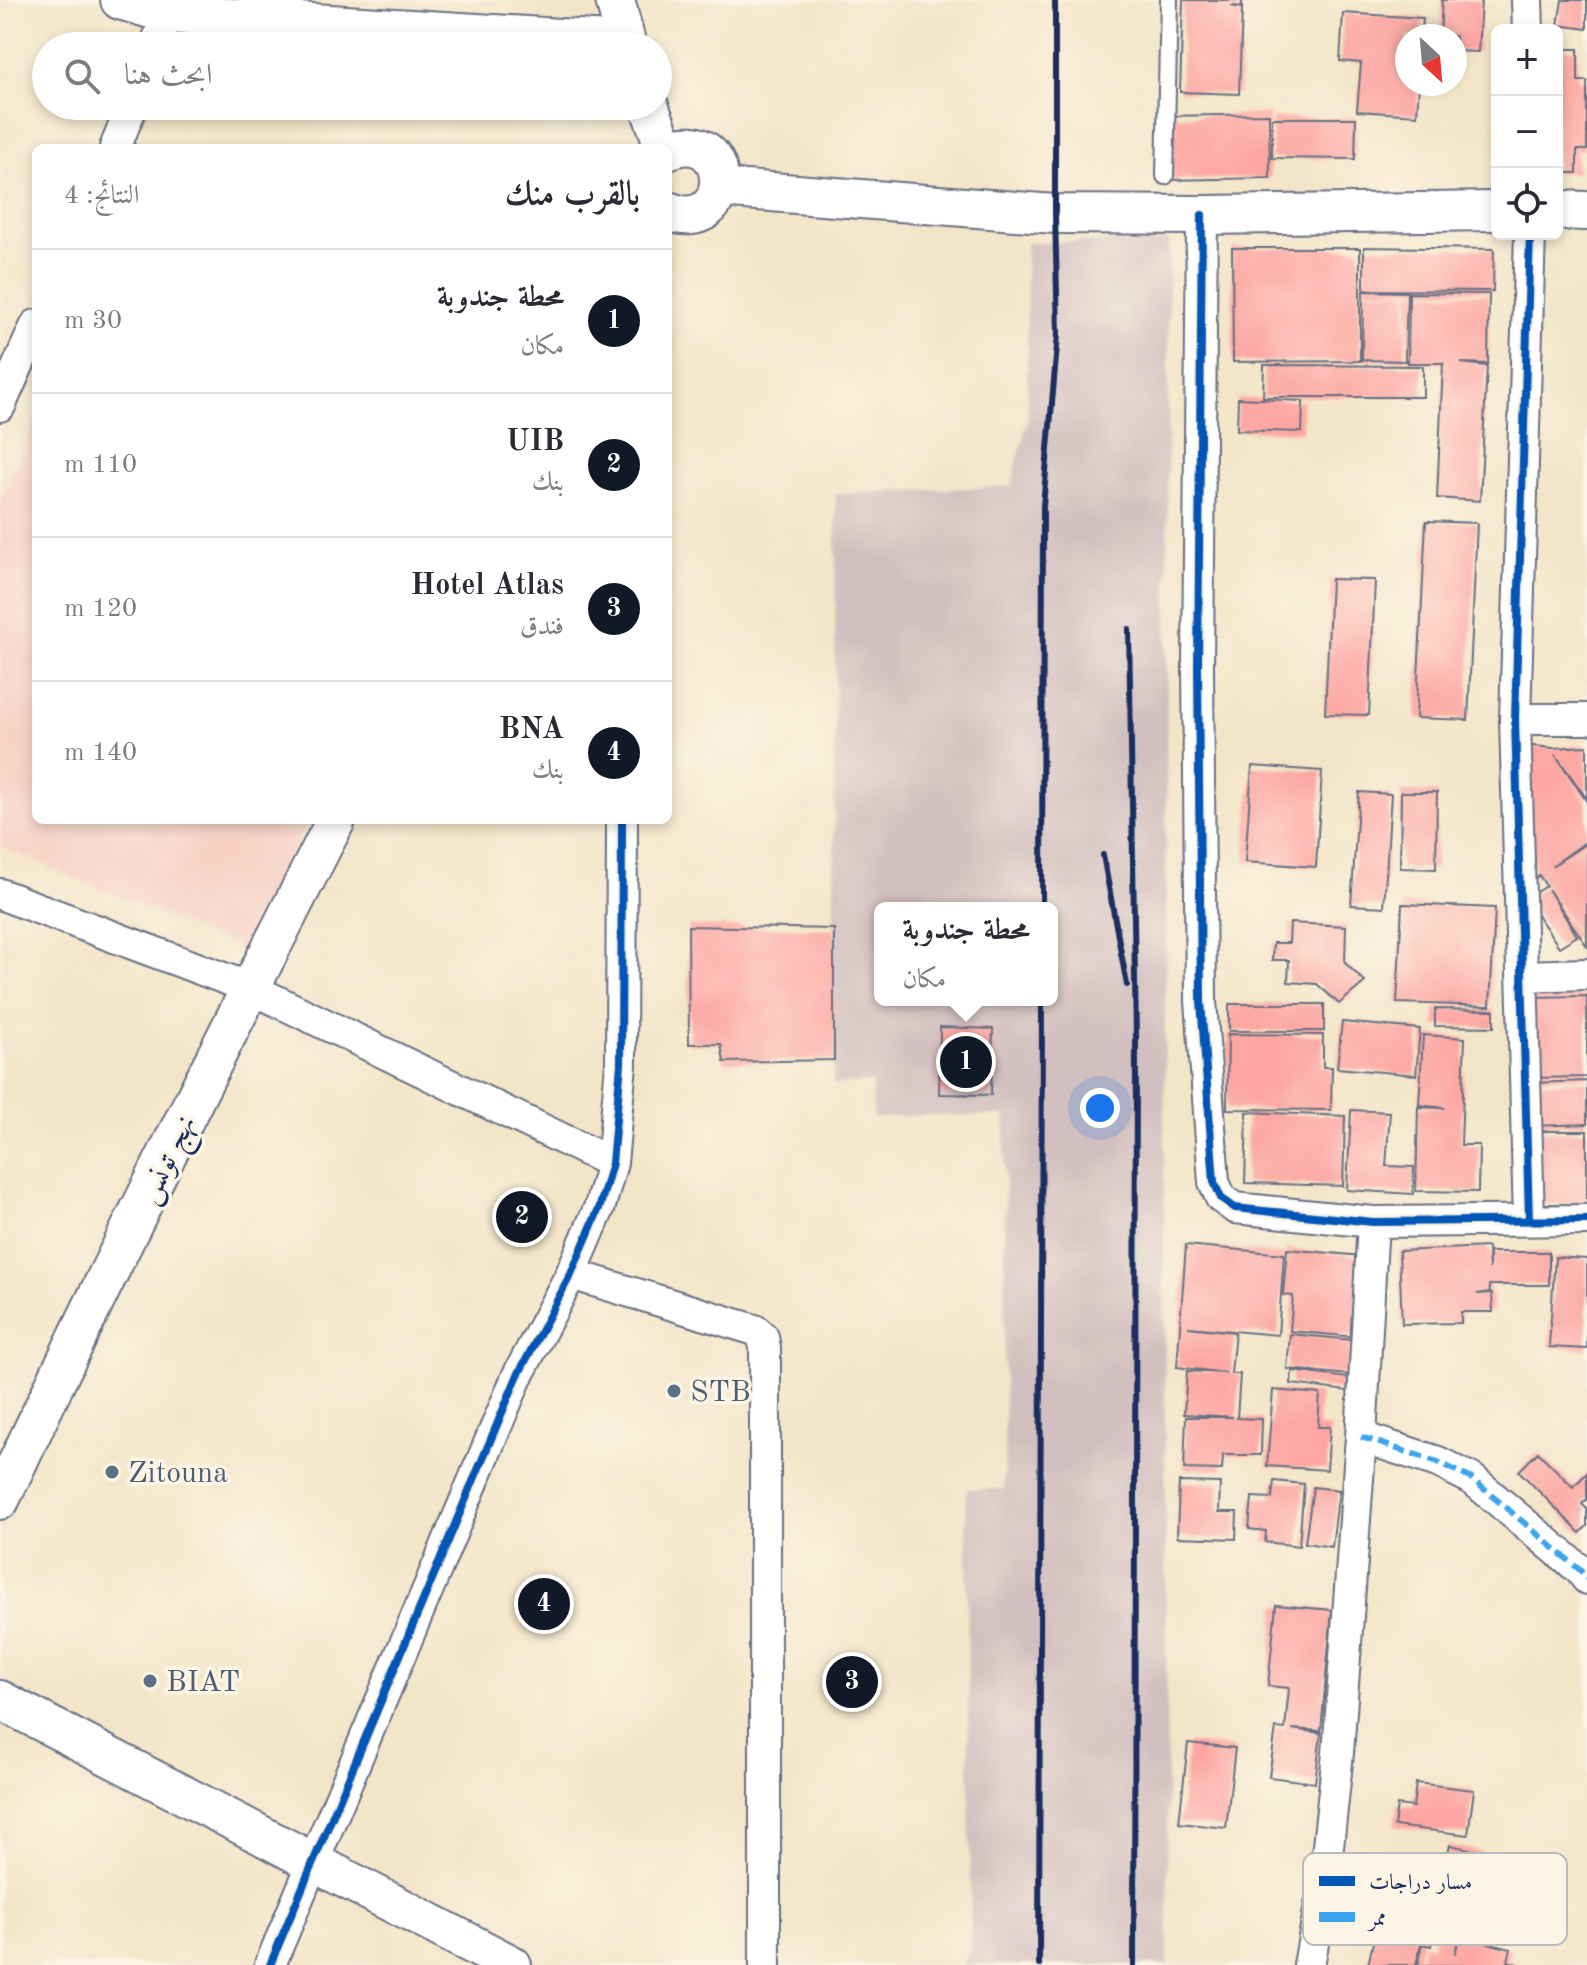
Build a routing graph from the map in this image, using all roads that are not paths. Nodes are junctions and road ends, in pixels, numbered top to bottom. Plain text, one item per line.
1 (120, 0) edge
2 (615, 0) edge
3 (1169, 0) edge
4 (1527, 0) edge
5 (164, 20) edge
6 (1528, 24) edge
7 (395, 32) edge
8 (623, 32) edge
9 (126, 120) edge
10 (655, 120) edge
11 (117, 144) edge
12 (664, 144) edge
13 (672, 148) edge
14 (1165, 176) dead end
15 (719, 188) junction
16 (1563, 210) edge
17 (1491, 211) edge
18 (1587, 211) edge
19 (672, 213) edge
20 (1202, 215) junction
21 (1530, 240) edge
22 (32, 334) edge
23 (0, 406) edge
24 (1515, 719) junction
25 (1587, 719) edge
26 (334, 824) edge
27 (622, 824) edge
28 (3, 904) edge
29 (1587, 974) edge
30 (1522, 976) junction
31 (250, 988) junction
32 (612, 1163) junction
33 (1529, 1220) junction
34 (1587, 1220) edge
35 (1373, 1222) junction
36 (571, 1274) junction
37 (1361, 1437) junction
38 (0, 1500) edge
39 (1585, 1571) edge
40 (0, 1700) edge
41 (1327, 1853) edge
42 (314, 1863) junction
43 (1313, 1945) edge
44 (270, 1965) edge
45 (512, 1965) edge
46 (765, 1965) edge
47 (1309, 1965) edge

1 - 5 street
2 - 8 street
3 - 14 lane
4 - 6 street
5 - 7 street
9 - 11 street
10 - 12 street
13 - 15 street
15 - 19 street
15 - 20 street
16 - 18 street
17 - 20 street
20 - 35 street
21 - 24 street
22 - 23 street
24 - 25 street
24 - 30 street
26 - 31 street, نهج تونس
27 - 32 street
28 - 31 street
29 - 30 street
30 - 33 street
31 - 32 street
31 - 38 street, نهج تونس
32 - 36 street
33 - 34 street
33 - 35 street
35 - 37 street
36 - 42 street
36 - 46 street
37 - 39 street
37 - 41 street
40 - 42 street
42 - 44 street
42 - 45 street
43 - 47 street

